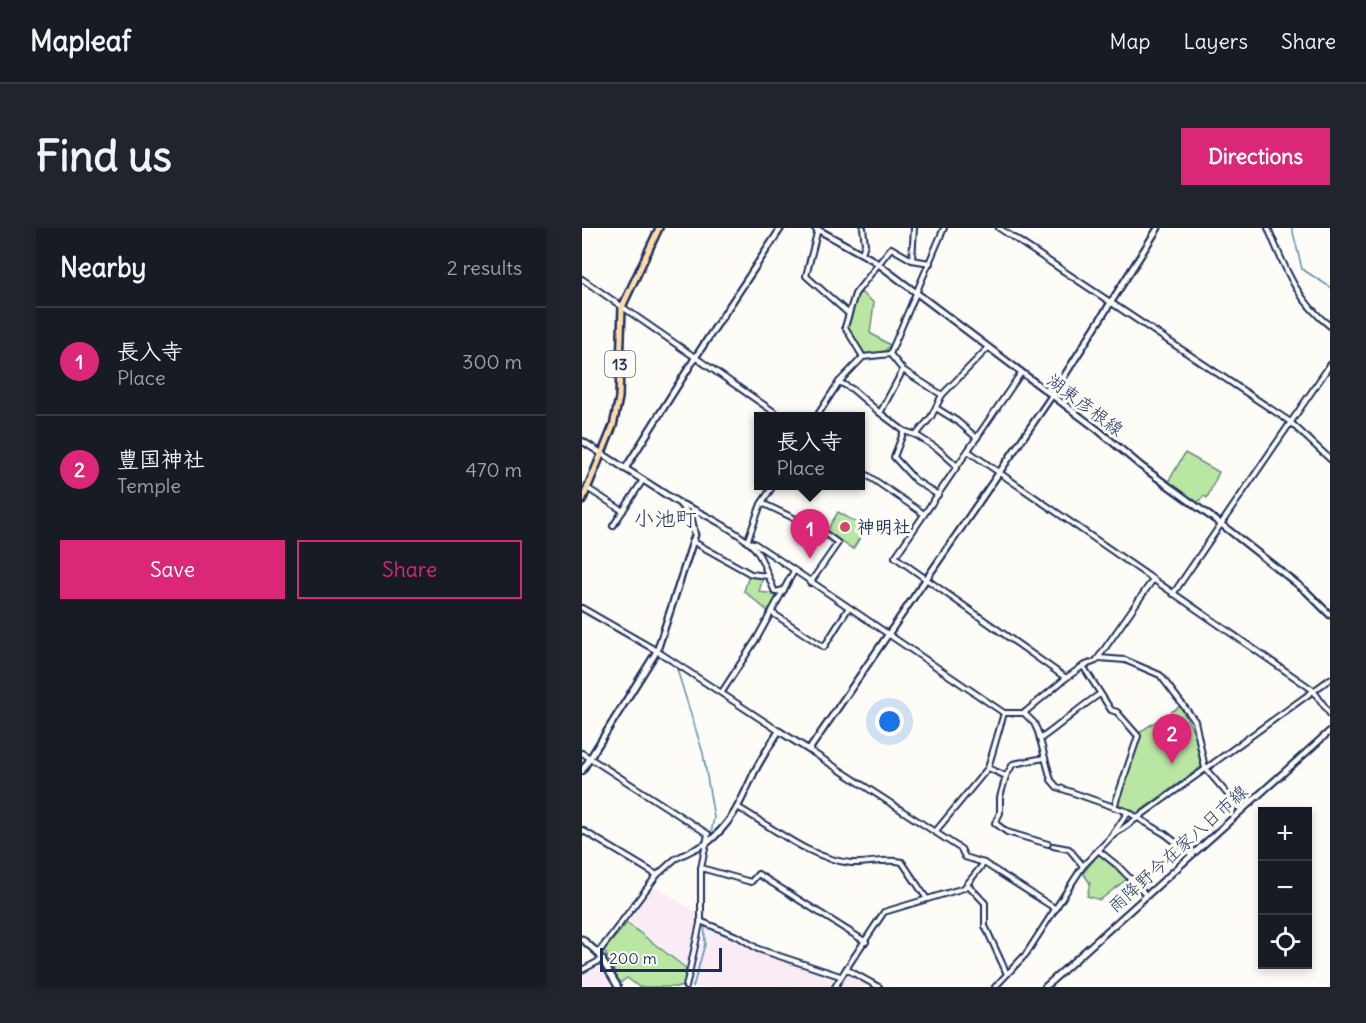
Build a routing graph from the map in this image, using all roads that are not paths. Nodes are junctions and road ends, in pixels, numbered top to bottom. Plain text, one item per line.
1 (659, 228) edge
2 (781, 228) edge
3 (863, 228) edge
4 (914, 228) edge
5 (944, 228) edge
6 (999, 228) edge
7 (1158, 228) edge
8 (1268, 228) edge
9 (816, 229) edge
10 (862, 253) junction
11 (912, 260) junction
12 (930, 263) junction
13 (879, 265) junction
14 (582, 279) edge
15 (916, 294) junction
16 (1111, 303) junction
17 (622, 307) junction
18 (849, 314) junction
19 (1330, 326) edge
20 (987, 349) junction
21 (890, 354) junction
22 (863, 357) junction
23 (695, 358) junction
24 (1330, 365) edge
25 (903, 369) junction
26 (1021, 373) junction
27 (839, 382) junction
28 (942, 395) junction
29 (1051, 397) junction
30 (936, 408) junction
31 (773, 412) edge
32 (820, 412) edge
33 (879, 413) junction
34 (1289, 422) junction
35 (904, 431) junction
36 (916, 435) junction
37 (977, 438) junction
38 (582, 441) edge
39 (968, 451) junction
40 (601, 454) junction
41 (1330, 459) edge
42 (957, 465) junction
43 (626, 469) junction
44 (999, 473) junction
45 (865, 474) edge
46 (643, 480) junction
47 (587, 488) junction
48 (770, 490) edge
49 (938, 495) junction
50 (582, 501) edge
51 (679, 503) junction
52 (762, 503) junction
53 (623, 511) junction
54 (924, 514) junction
55 (1221, 524) junction
56 (613, 526) dead end
57 (692, 541) junction
58 (747, 542) junction
59 (794, 571) junction
60 (768, 576) junction
61 (925, 578) junction
62 (1152, 581) junction
63 (810, 583) junction
64 (783, 590) junction
65 (1173, 594) junction
66 (582, 609) edge
67 (848, 609) junction
68 (771, 612) junction
69 (1330, 615) edge
70 (887, 633) junction
71 (657, 651) junction
72 (1099, 658) junction
73 (1083, 666) junction
74 (1066, 678) junction
75 (1330, 679) edge
76 (1313, 690) junction
77 (722, 692) junction
78 (1100, 694) junction
79 (1004, 713) junction
80 (1024, 713) junction
81 (1330, 714) edge
82 (779, 731) junction
83 (1330, 731) edge
84 (1040, 740) junction
85 (809, 750) junction
86 (582, 753) edge
87 (590, 758) junction
88 (1044, 758) junction
89 (988, 768) junction
90 (1205, 768) junction
91 (582, 771) edge
92 (1006, 776) junction
93 (1114, 807) junction
94 (739, 808) junction
95 (1241, 810) junction
96 (1128, 812) junction
97 (1137, 817) junction
98 (582, 830) edge
99 (934, 832) junction
100 (1111, 837) junction
101 (706, 844) junction
102 (1048, 844) dead end
103 (1053, 846) dead end
104 (1098, 850) junction
105 (1192, 855) junction
106 (984, 863) junction
107 (1083, 866) junction
108 (703, 868) junction
109 (657, 875) junction
110 (968, 885) junction
111 (1147, 897) junction
112 (927, 898) junction
113 (1056, 909) junction
114 (700, 921) junction
115 (582, 939) edge
116 (866, 942) junction
117 (598, 953) junction
118 (603, 959) junction
119 (846, 969) junction
120 (582, 970) edge
121 (1008, 974) junction
122 (840, 976) junction
123 (997, 986) edge
124 (618, 987) edge
125 (686, 987) edge
126 (835, 987) edge
127 (879, 987) edge
128 (1045, 987) edge

1 - 17 main road, 13
2 - 23 street
3 - 10 street
4 - 11 street
5 - 12 street
6 - 16 street
7 - 16 street
8 - 19 street
9 - 10 street, 湖東彦根線
9 - 18 street
10 - 13 street, 湖東彦根線
11 - 12 street
11 - 13 street
12 - 15 street
13 - 15 street, 湖東彦根線
13 - 18 street
14 - 17 street
15 - 20 street, 湖東彦根線
15 - 21 street
16 - 29 street
16 - 34 street
17 - 23 street
17 - 40 main road, 13
18 - 22 street
20 - 26 street, 湖東彦根線
20 - 28 street
21 - 22 street
21 - 25 street
22 - 27 street
23 - 31 street
23 - 43 street
24 - 34 street
25 - 28 street
25 - 33 street
26 - 29 street, 湖東彦根線
26 - 37 street
27 - 32 street
27 - 33 street
28 - 30 street
29 - 44 street
29 - 55 street, 湖東彦根線
30 - 36 street
30 - 37 street
33 - 35 street
34 - 41 street
34 - 55 street
35 - 36 street
35 - 49 street
36 - 42 street
37 - 39 street
38 - 40 street
39 - 42 street
39 - 44 street
40 - 43 street
40 - 47 main road, 13
42 - 49 street
43 - 46 street
44 - 61 street
44 - 62 street
45 - 54 street
46 - 51 street
46 - 53 street
47 - 50 main road, 13
47 - 53 street
48 - 52 street
49 - 54 street
51 - 57 street
51 - 58 street
52 - 58 street
52 - 63 street
53 - 56 street
54 - 61 street
55 - 65 street
55 - 69 street, 湖東彦根線
57 - 60 street
57 - 71 street
58 - 59 street
58 - 60 street
59 - 63 street
59 - 64 street
60 - 64 street
61 - 70 street
61 - 74 street
62 - 65 street
62 - 72 street
63 - 67 street
64 - 68 street
65 - 76 street
66 - 71 street
67 - 68 street
67 - 70 street
68 - 77 street
70 - 79 street
70 - 85 street
71 - 77 street
71 - 87 street
72 - 73 street
72 - 90 street
73 - 74 street
73 - 78 street
74 - 80 street
75 - 76 street
76 - 81 street
76 - 90 street
77 - 82 street
78 - 84 street
78 - 93 street
79 - 80 street
79 - 89 street
80 - 84 street
82 - 85 street
82 - 94 street
83 - 95 street, 雨降野今在家八日市線
84 - 88 street
85 - 99 street
86 - 87 street
87 - 91 street
87 - 101 street
88 - 92 street
88 - 93 street
89 - 92 street
89 - 99 street
90 - 95 street
90 - 97 street
92 - 102 street
93 - 96 street
94 - 101 street
94 - 112 street
95 - 105 street, 雨降野今在家八日市線
96 - 97 street
96 - 100 street
97 - 100 street
97 - 105 street
98 - 109 street
99 - 106 street
100 - 104 street
101 - 108 street
101 - 109 street
103 - 107 street
104 - 107 street
104 - 111 street
105 - 111 street, 雨降野今在家八日市線
106 - 110 street
106 - 113 street
107 - 113 street
108 - 114 street
108 - 116 street
109 - 117 street
110 - 112 street
110 - 121 street
111 - 128 street, 雨降野今在家八日市線
112 - 116 street
113 - 121 street
114 - 122 street
114 - 125 street
115 - 117 street
116 - 119 street
117 - 118 street
118 - 120 street
118 - 124 street
119 - 122 street
119 - 127 street
121 - 123 street
122 - 126 street

